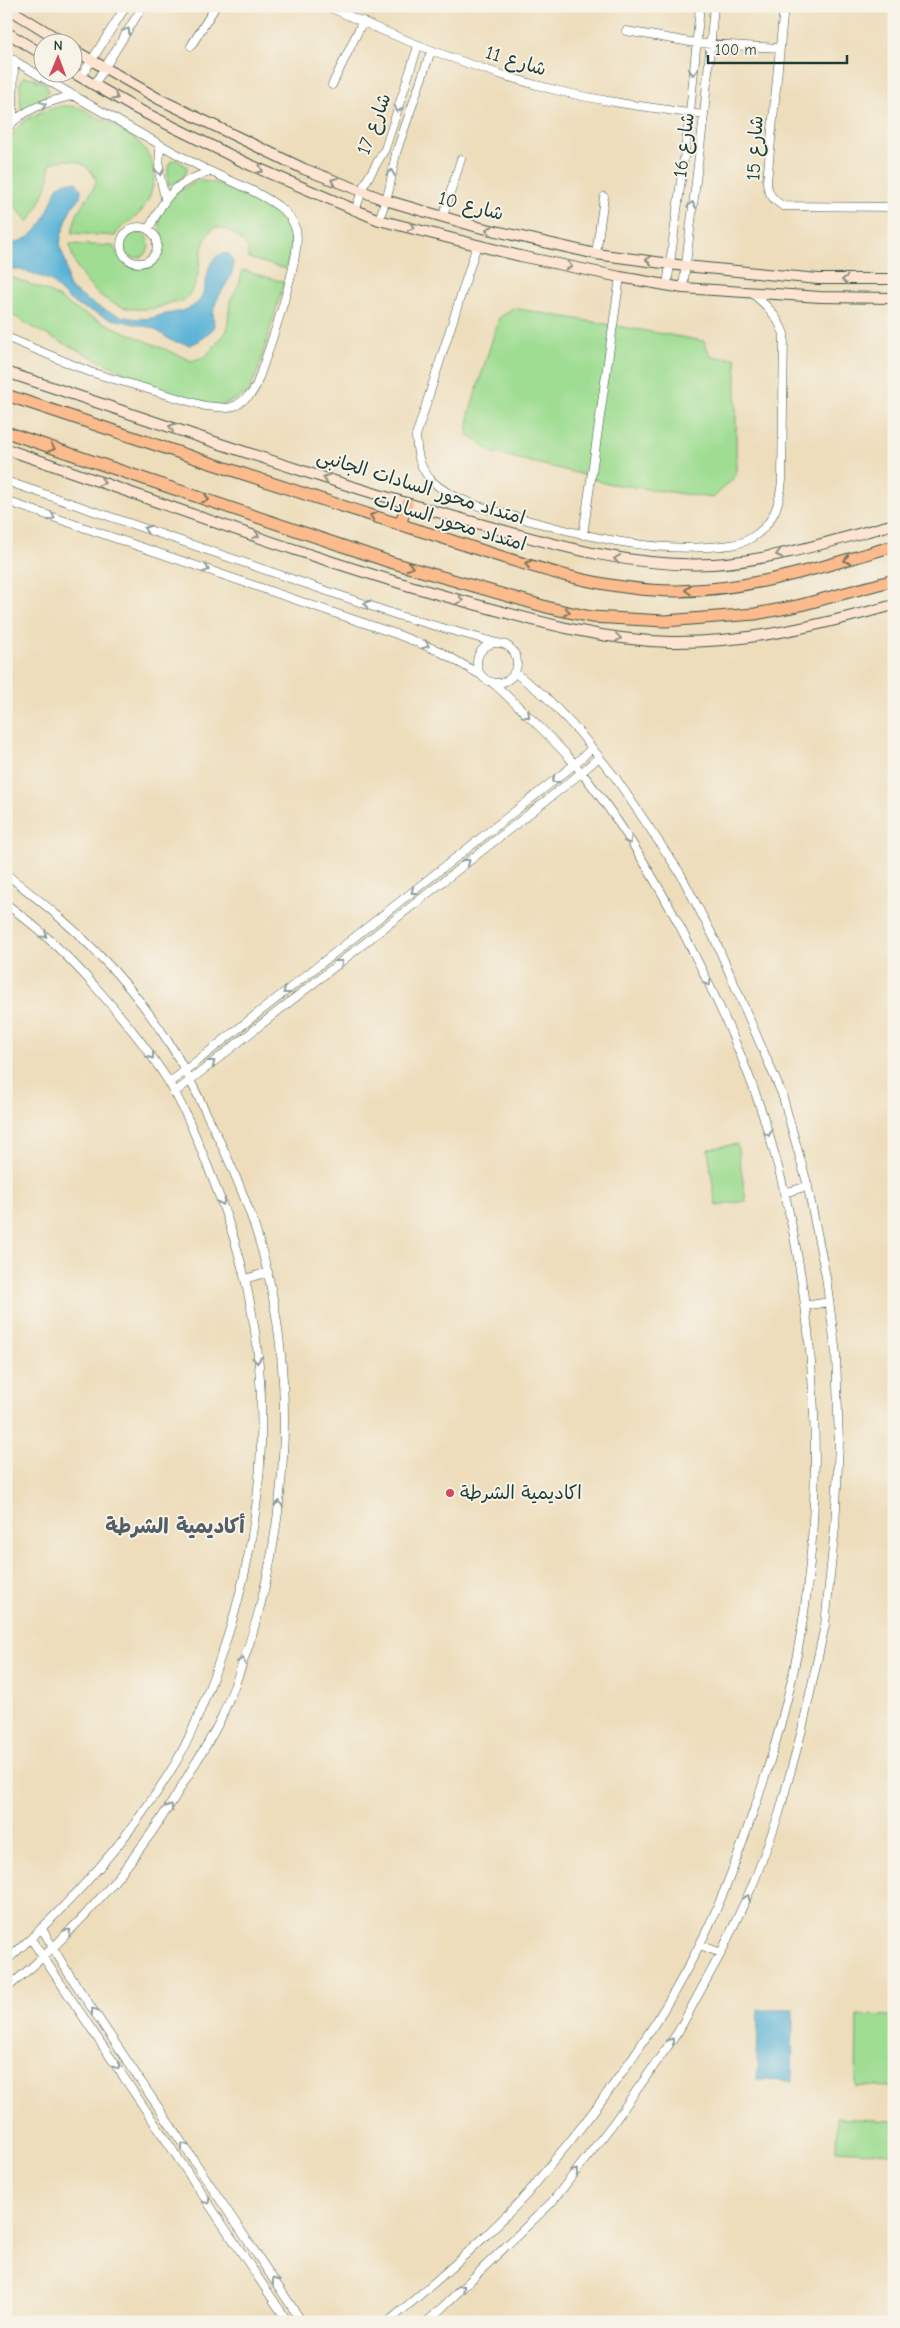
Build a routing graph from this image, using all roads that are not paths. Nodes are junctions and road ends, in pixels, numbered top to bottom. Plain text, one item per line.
1 (126, 6) edge
2 (143, 6) edge
3 (216, 6) edge
4 (327, 6) edge
5 (700, 6) edge
6 (714, 6) edge
7 (784, 6) edge
8 (6, 7) edge
9 (363, 21) junction
10 (626, 31) dead end
11 (6, 32) edge
12 (47, 32) edge
13 (696, 43) junction
14 (712, 43) junction
15 (191, 46) dead end
16 (418, 46) junction
17 (32, 48) edge
18 (780, 48) junction
19 (431, 51) junction
20 (82, 54) edge
21 (6, 56) edge
22 (14, 60) junction
23 (92, 60) junction
24 (104, 68) junction
25 (82, 70) edge
26 (82, 78) edge
27 (94, 85) junction
28 (332, 85) dead end
29 (75, 95) junction
30 (690, 113) junction
31 (704, 115) junction
32 (14, 120) junction
33 (6, 130) edge
34 (160, 145) junction
35 (461, 159) dead end
36 (210, 172) junction
37 (362, 192) junction
38 (604, 197) dead end
39 (165, 198) junction
40 (385, 200) junction
41 (894, 207) edge
42 (355, 211) junction
43 (443, 216) junction
44 (379, 220) junction
45 (148, 230) junction
46 (477, 245) junction
47 (596, 254) junction
48 (671, 263) junction
49 (685, 266) junction
50 (620, 278) junction
51 (894, 279) edge
52 (667, 286) junction
53 (683, 288) junction
54 (752, 293) junction
55 (894, 298) edge
56 (6, 336) edge
57 (6, 372) edge
58 (6, 395) edge
59 (6, 432) edge
60 (6, 449) edge
61 (6, 481) edge
62 (6, 501) edge
63 (407, 504) junction
64 (894, 524) edge
65 (400, 525) junction
66 (583, 535) junction
67 (894, 546) edge
68 (894, 580) edge
69 (894, 605) edge
70 (497, 643) junction
71 (514, 672) junction
72 (481, 675) junction
73 (492, 682) junction
74 (592, 748) junction
75 (599, 756) junction
76 (575, 764) junction
77 (581, 773) junction
78 (6, 874) edge
79 (6, 904) edge
80 (184, 1070) junction
81 (190, 1080) junction
82 (168, 1083) junction
83 (174, 1093) junction
84 (808, 1186) junction
85 (784, 1193) junction
86 (268, 1272) junction
87 (245, 1279) junction
88 (829, 1302) junction
89 (804, 1306) junction
90 (42, 1929) junction
91 (31, 1939) junction
92 (700, 1945) junction
93 (52, 1947) junction
94 (721, 1953) junction
95 (43, 1956) junction
96 (6, 1961) edge
97 (6, 1989) edge
98 (288, 2322) edge
99 (302, 2322) edge
100 (388, 2322) edge
101 (427, 2322) edge

1 - 23 street
24 -> 2 street
3 - 15 street
4 - 9 street, شارع 11
5 - 13 street, شارع 16
6 - 14 street, شارع 16
7 - 18 street, شارع 15
8 - 12 street
9 - 16 street, شارع 11
9 - 28 street
10 - 13 street
11 - 17 street
13 - 14 street
13 -> 30 street, شارع 16
14 - 18 street
14 - 31 street, شارع 16
16 - 19 street, شارع 11
16 -> 37 street, شارع 17
18 - 41 street, شارع 15
19 - 30 street, شارع 11
40 -> 19 street, شارع 17
20 - 23 street, شارع 10
21 - 22 street
22 - 29 street
22 - 32 street
23 - 24 street, شارع 10
23 - 25 street
24 - 27 street
37 -> 24 street, شارع 10
26 - 27 street, شارع 10
27 -> 42 street, شارع 10
32 -> 29 street
29 - 34 street
30 - 31 street, شارع 11
30 - 48 street, شارع 16
49 -> 31 street, شارع 16
32 - 33 street
34 - 36 street
34 -> 39 street
35 - 43 street
36 - 39 street
36 - 56 street
37 - 40 street, شارع 10
37 - 42 street, شارع 17
38 - 47 street
39 - 45 street
40 - 43 street, شارع 10
40 - 44 street, شارع 17
42 - 44 street, شارع 10
47 -> 43 street, شارع 10
44 -> 46 street, شارع 10
45 - 45 street
46 -> 50 street, شارع 10
46 - 66 street
48 -> 47 street, شارع 10
48 - 49 street, شارع 10
48 - 52 street, شارع 16
51 -> 49 street, شارع 10
49 - 53 street, شارع 16
50 - 52 street, شارع 10
50 - 66 street
52 - 53 street, شارع 10
53 - 54 street, شارع 10
54 - 55 street, شارع 10
54 - 66 street
63 -> 57 street, امتداد محور السادات الجانبى
65 -> 58 main road, امتداد محور السادات
59 -> 68 main road
60 -> 69 street
70 -> 61 street
62 -> 72 street
64 -> 63 street, امتداد محور السادات الجانبى
63 - 65 main road
67 -> 65 main road, امتداد محور السادات
70 - 71 street
70 - 72 street
71 - 73 street
71 - 74 street
72 - 73 street
73 -> 76 street
74 - 75 street
74 - 76 street
75 - 77 street
75 - 84 street
76 - 77 street
76 -> 80 street
81 -> 77 street
77 -> 85 street
78 - 80 street
79 -> 82 street
80 - 81 street
80 - 82 street
81 - 83 street
81 - 86 street
82 - 83 street
83 -> 87 street
84 - 85 street
84 - 88 street
85 - 89 street
86 - 87 street
93 -> 86 street
87 -> 90 street
88 - 89 street
94 -> 88 street
89 - 92 street
90 - 91 street
90 - 93 street
91 - 95 street
91 - 96 street
92 - 94 street
92 - 100 street
93 - 95 street
99 -> 93 street
101 -> 94 street
95 - 97 street
95 -> 98 street

